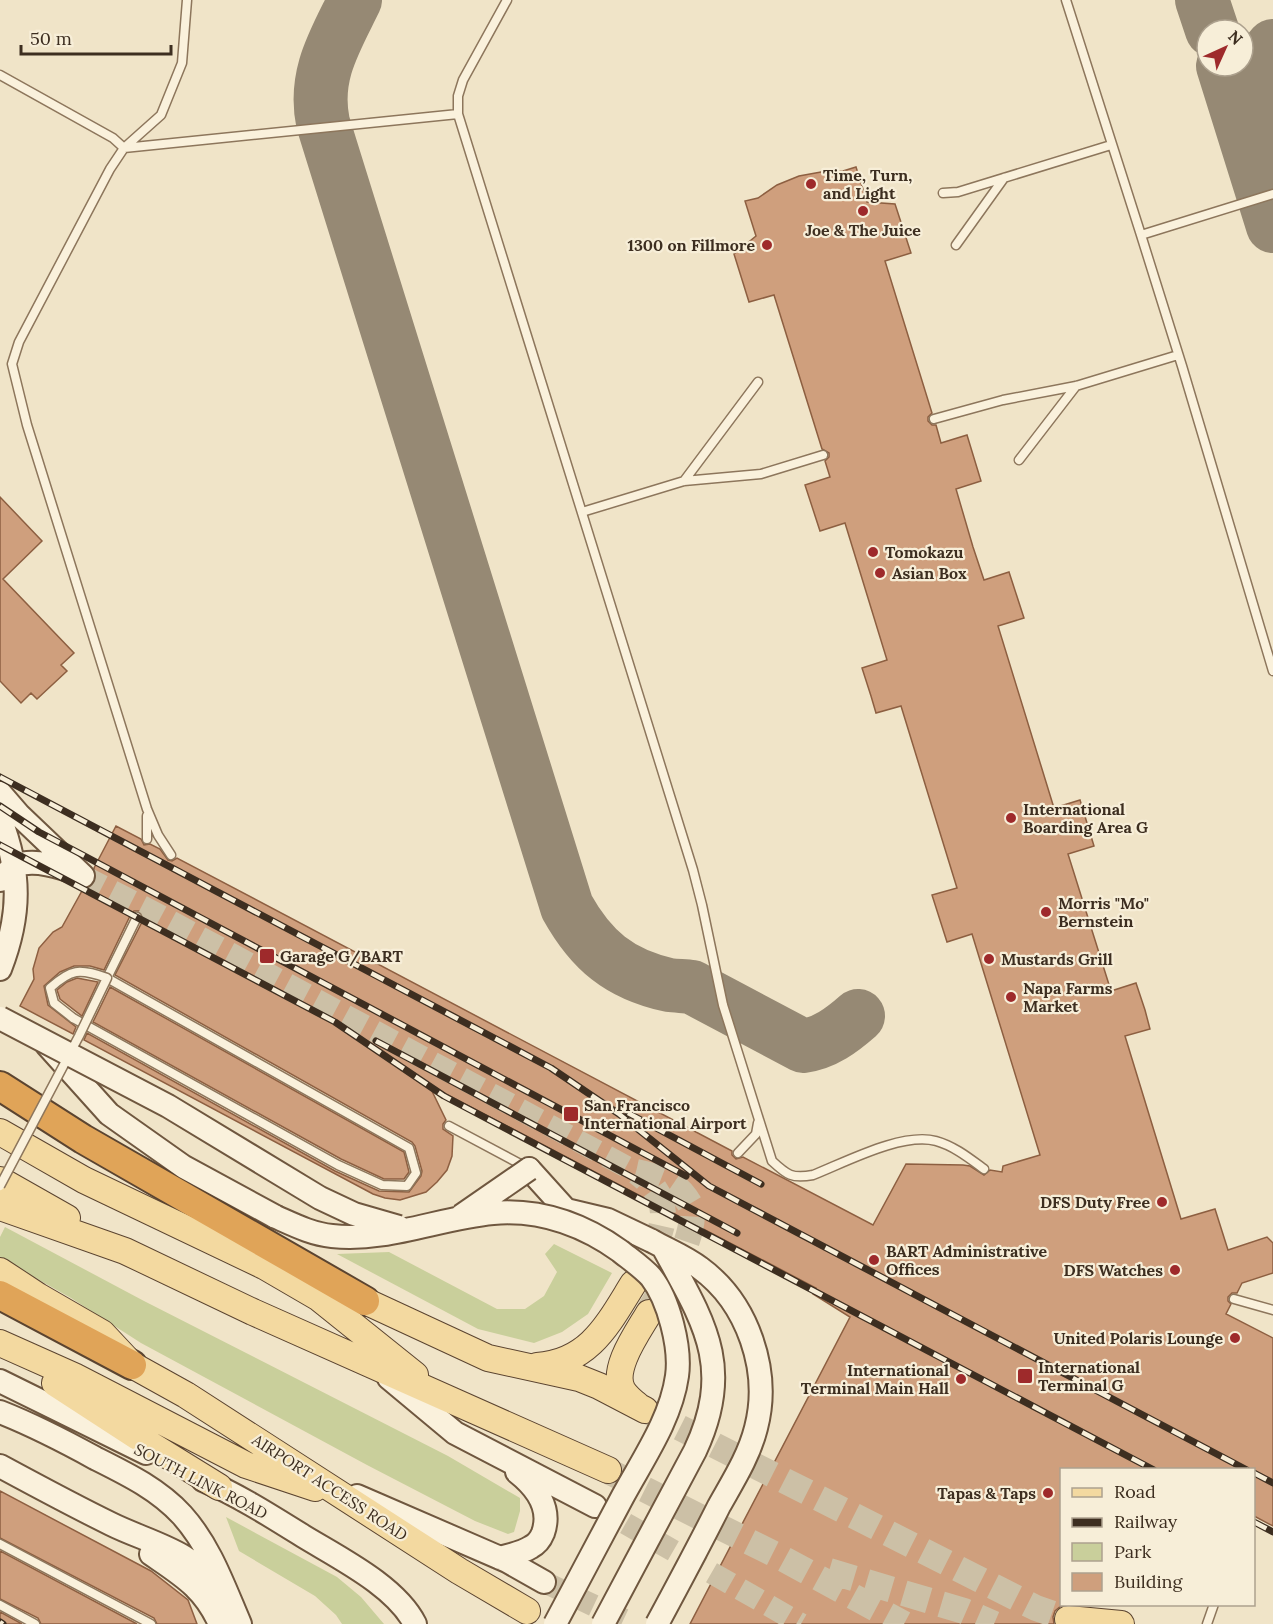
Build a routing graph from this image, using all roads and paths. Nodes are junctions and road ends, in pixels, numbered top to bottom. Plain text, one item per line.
1 (187, 0) edge
2 (507, 0) edge
3 (1066, 0) edge
4 (0, 75) edge
5 (458, 114) junction
6 (1111, 145) junction
7 (124, 148) junction
8 (1005, 178) junction
9 (943, 192) dead end
10 (1273, 194) edge
11 (1140, 235) junction
12 (956, 245) dead end
13 (1178, 355) junction
14 (758, 382) dead end
15 (1076, 386) junction
16 (934, 419) dead end
17 (824, 455) dead end
18 (1019, 460) dead end
19 (684, 481) junction
20 (582, 512) junction
21 (1273, 671) edge
22 (0, 793) edge
23 (147, 809) junction
24 (0, 818) edge
25 (147, 839) dead end
26 (171, 855) dead end
27 (5, 866) edge
28 (137, 917) dead end
29 (0, 969) edge
30 (107, 978) junction
31 (0, 1018) edge
32 (85, 1023) junction
33 (43, 1040) junction
34 (0, 1086) edge
35 (758, 1119) junction
36 (449, 1126) dead end
37 (0, 1132) edge
38 (738, 1153) dead end
39 (529, 1169) junction
40 (984, 1169) dead end
41 (0, 1180) edge
42 (0, 1186) edge
43 (0, 1207) edge
44 (566, 1209) junction
45 (202, 1222) junction
46 (447, 1225) junction
47 (663, 1246) junction
48 (125, 1251) junction
49 (264, 1266) junction
50 (0, 1271) edge
51 (0, 1277) edge
52 (633, 1284) tunnel mouth
53 (0, 1295) edge
54 (38, 1296) junction
55 (1234, 1299) dead end
56 (364, 1301) junction
57 (1273, 1310) edge
58 (0, 1312) edge
59 (649, 1312) tunnel mouth
60 (0, 1345) edge
61 (132, 1365) junction
62 (516, 1365) junction
63 (376, 1367) junction
64 (0, 1381) edge
65 (70, 1394) junction
66 (446, 1399) junction
67 (0, 1412) edge
68 (491, 1452) junction
69 (0, 1467) edge
70 (608, 1470) tunnel mouth
71 (317, 1479) junction
72 (219, 1487) joint
73 (349, 1500) junction
74 (596, 1506) tunnel mouth
75 (112, 1525) junction
76 (0, 1544) edge
77 (500, 1558) junction
78 (544, 1582) tunnel mouth
79 (0, 1605) edge
80 (1214, 1606) edge
81 (527, 1611) dead end
82 (1068, 1619) dead end
83 (35, 1624) edge
84 (151, 1624) edge
85 (220, 1624) edge
86 (233, 1624) edge
87 (240, 1624) edge
88 (415, 1624) edge
89 (555, 1624) edge
90 (603, 1624) edge
91 (657, 1624) edge
92 (1121, 1624) edge
93 (1207, 1624) edge

1 - 7 lane
2 - 5 lane
3 - 6 lane
4 - 7 lane
5 - 7 lane
5 - 20 lane
6 - 8 lane
6 - 11 lane
7 - 23 lane
8 - 9 lane
8 - 12 lane
10 - 11 lane
11 - 13 lane
13 - 15 lane
13 - 21 lane
14 - 19 lane
15 - 16 lane
15 - 18 lane
17 - 19 lane
19 - 20 lane
20 - 35 lane
22 - 27 street
23 - 25 lane
23 - 26 lane
24 - 27 street
27 - 29 street
28 - 30 lane
30 - 32 lane, bridge
30 - 32 lane, bridge
30 - 32 lane
31 - 33 street, bridge
32 - 42 lane, bridge
33 - 46 street, bridge
33 - 89 street, bridge
34 - 45 highway
35 - 38 lane
35 - 40 lane
36 - 39 lane
37 - 45 main road
39 - 44 street
39 - 46 street, bridge
41 - 48 main road
43 - 48 main road
44 - 46 street, bridge
44 - 47 street, bridge
45 - 49 main road
45 - 56 highway
47 - 90 street, bridge
47 - 91 street, bridge
48 - 63 main road
49 - 56 main road
49 - 66 main road
50 - 54 main road, AIRPORT ACCESS ROAD
51 - 54 highway
52 - 62 main road
53 - 61 highway
54 - 61 main road, AIRPORT ACCESS ROAD
55 - 57 lane
56 - 62 main road
58 - 61 highway
59 - 62 main road
60 - 65 main road
61 - 71 main road, AIRPORT ACCESS ROAD
63 - 66 main road
63 - 68 street
64 - 65 street
65 - 72 main road
65 - 73 main road
66 - 70 main road
67 - 87 street
68 - 74 street
68 - 77 street
69 - 75 street
71 - 73 main road, AIRPORT ACCESS ROAD
71 - 77 street
72 - 88 street, SOUTH LINK ROAD
73 - 81 main road, AIRPORT ACCESS ROAD
75 - 85 street
75 - 86 street
76 - 84 lane
77 - 78 street
79 - 83 lane
80 - 93 lane
82 - 92 main road

